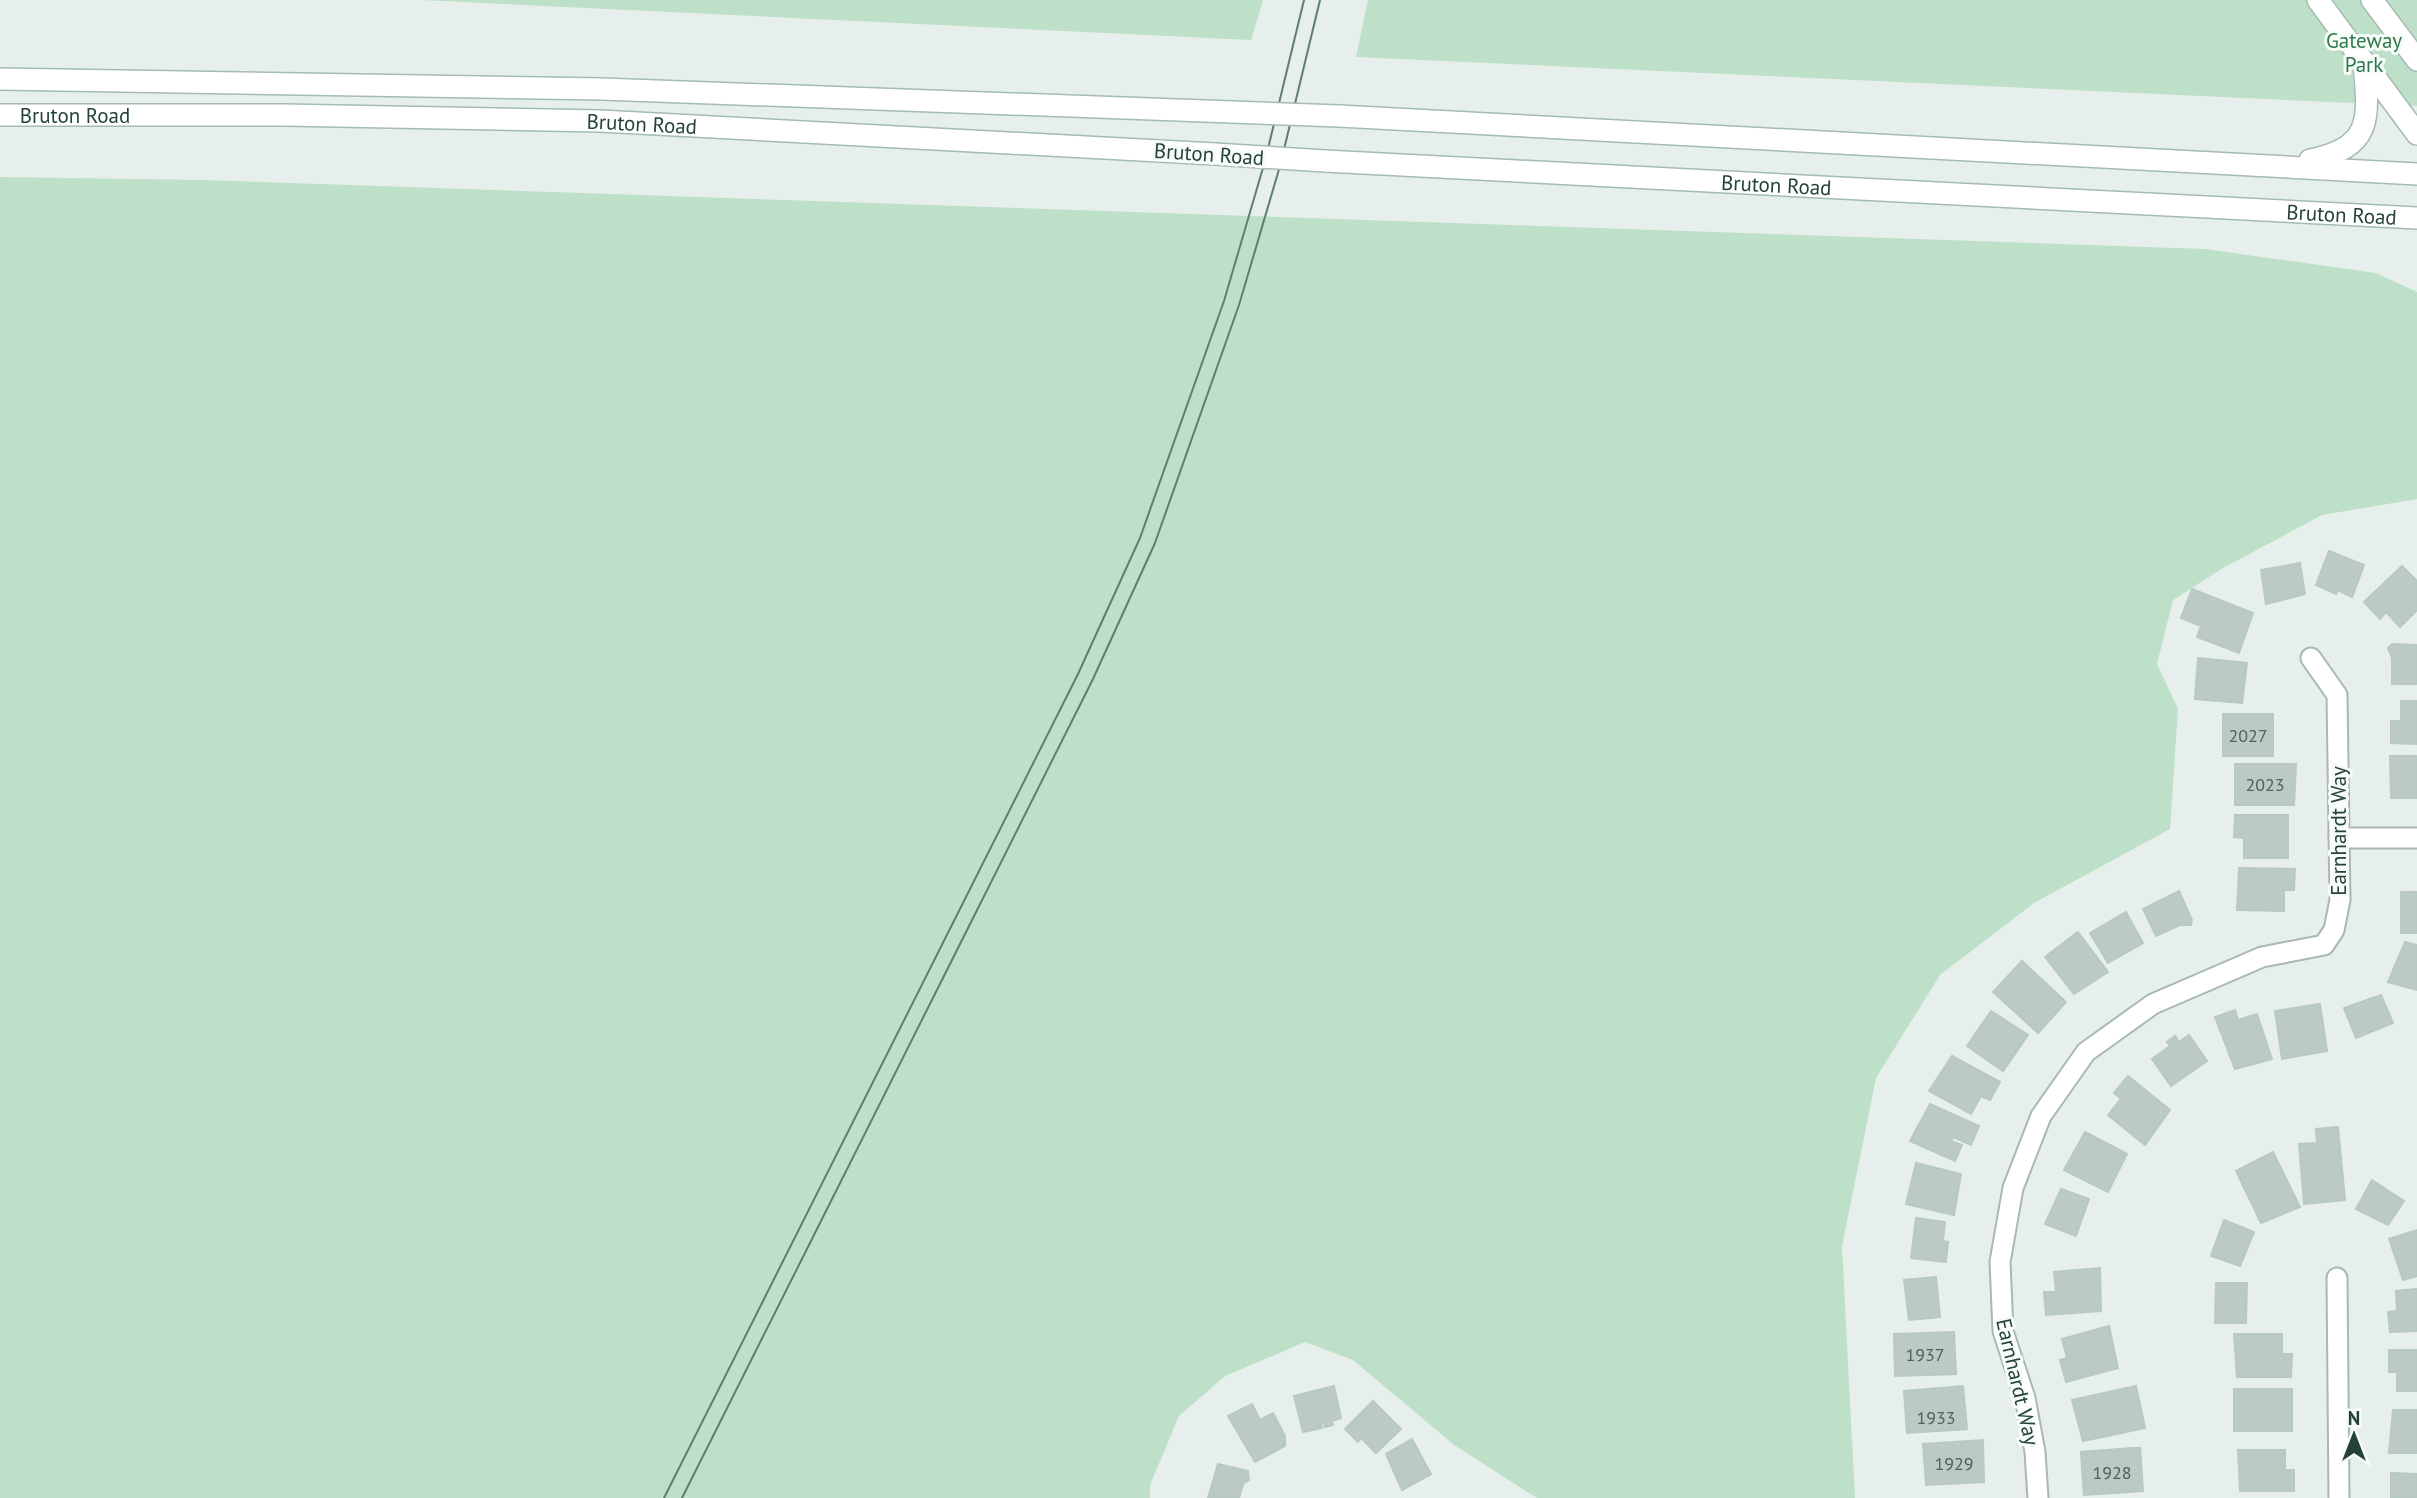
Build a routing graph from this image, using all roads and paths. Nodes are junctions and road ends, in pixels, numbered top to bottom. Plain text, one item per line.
1 (2318, 0) edge
2 (2372, 0) edge
3 (2417, 60) edge
4 (2364, 63) junction
5 (0, 79) edge
6 (282, 84) junction
7 (0, 115) edge
8 (284, 115) junction
9 (2417, 134) edge
10 (2280, 166) junction
11 (2417, 174) edge
12 (2417, 218) edge
13 (2311, 658) dead end
14 (2339, 838) junction
15 (2417, 838) edge
16 (2337, 1278) dead end
17 (2038, 1498) edge
18 (2339, 1498) edge

1 - 4 main road
2 - 3 main road
4 - 9 main road
4 - 10 main road
5 - 6 main road, Bruton Road
6 - 8 main road
6 - 10 main road, Bruton Road, bridge
7 - 8 main road, Bruton Road
8 - 12 main road, Bruton Road, bridge
10 - 11 main road, Bruton Road
13 - 14 street, Earnhardt Way
14 - 15 street
14 - 17 street, Earnhardt Way
16 - 18 street

